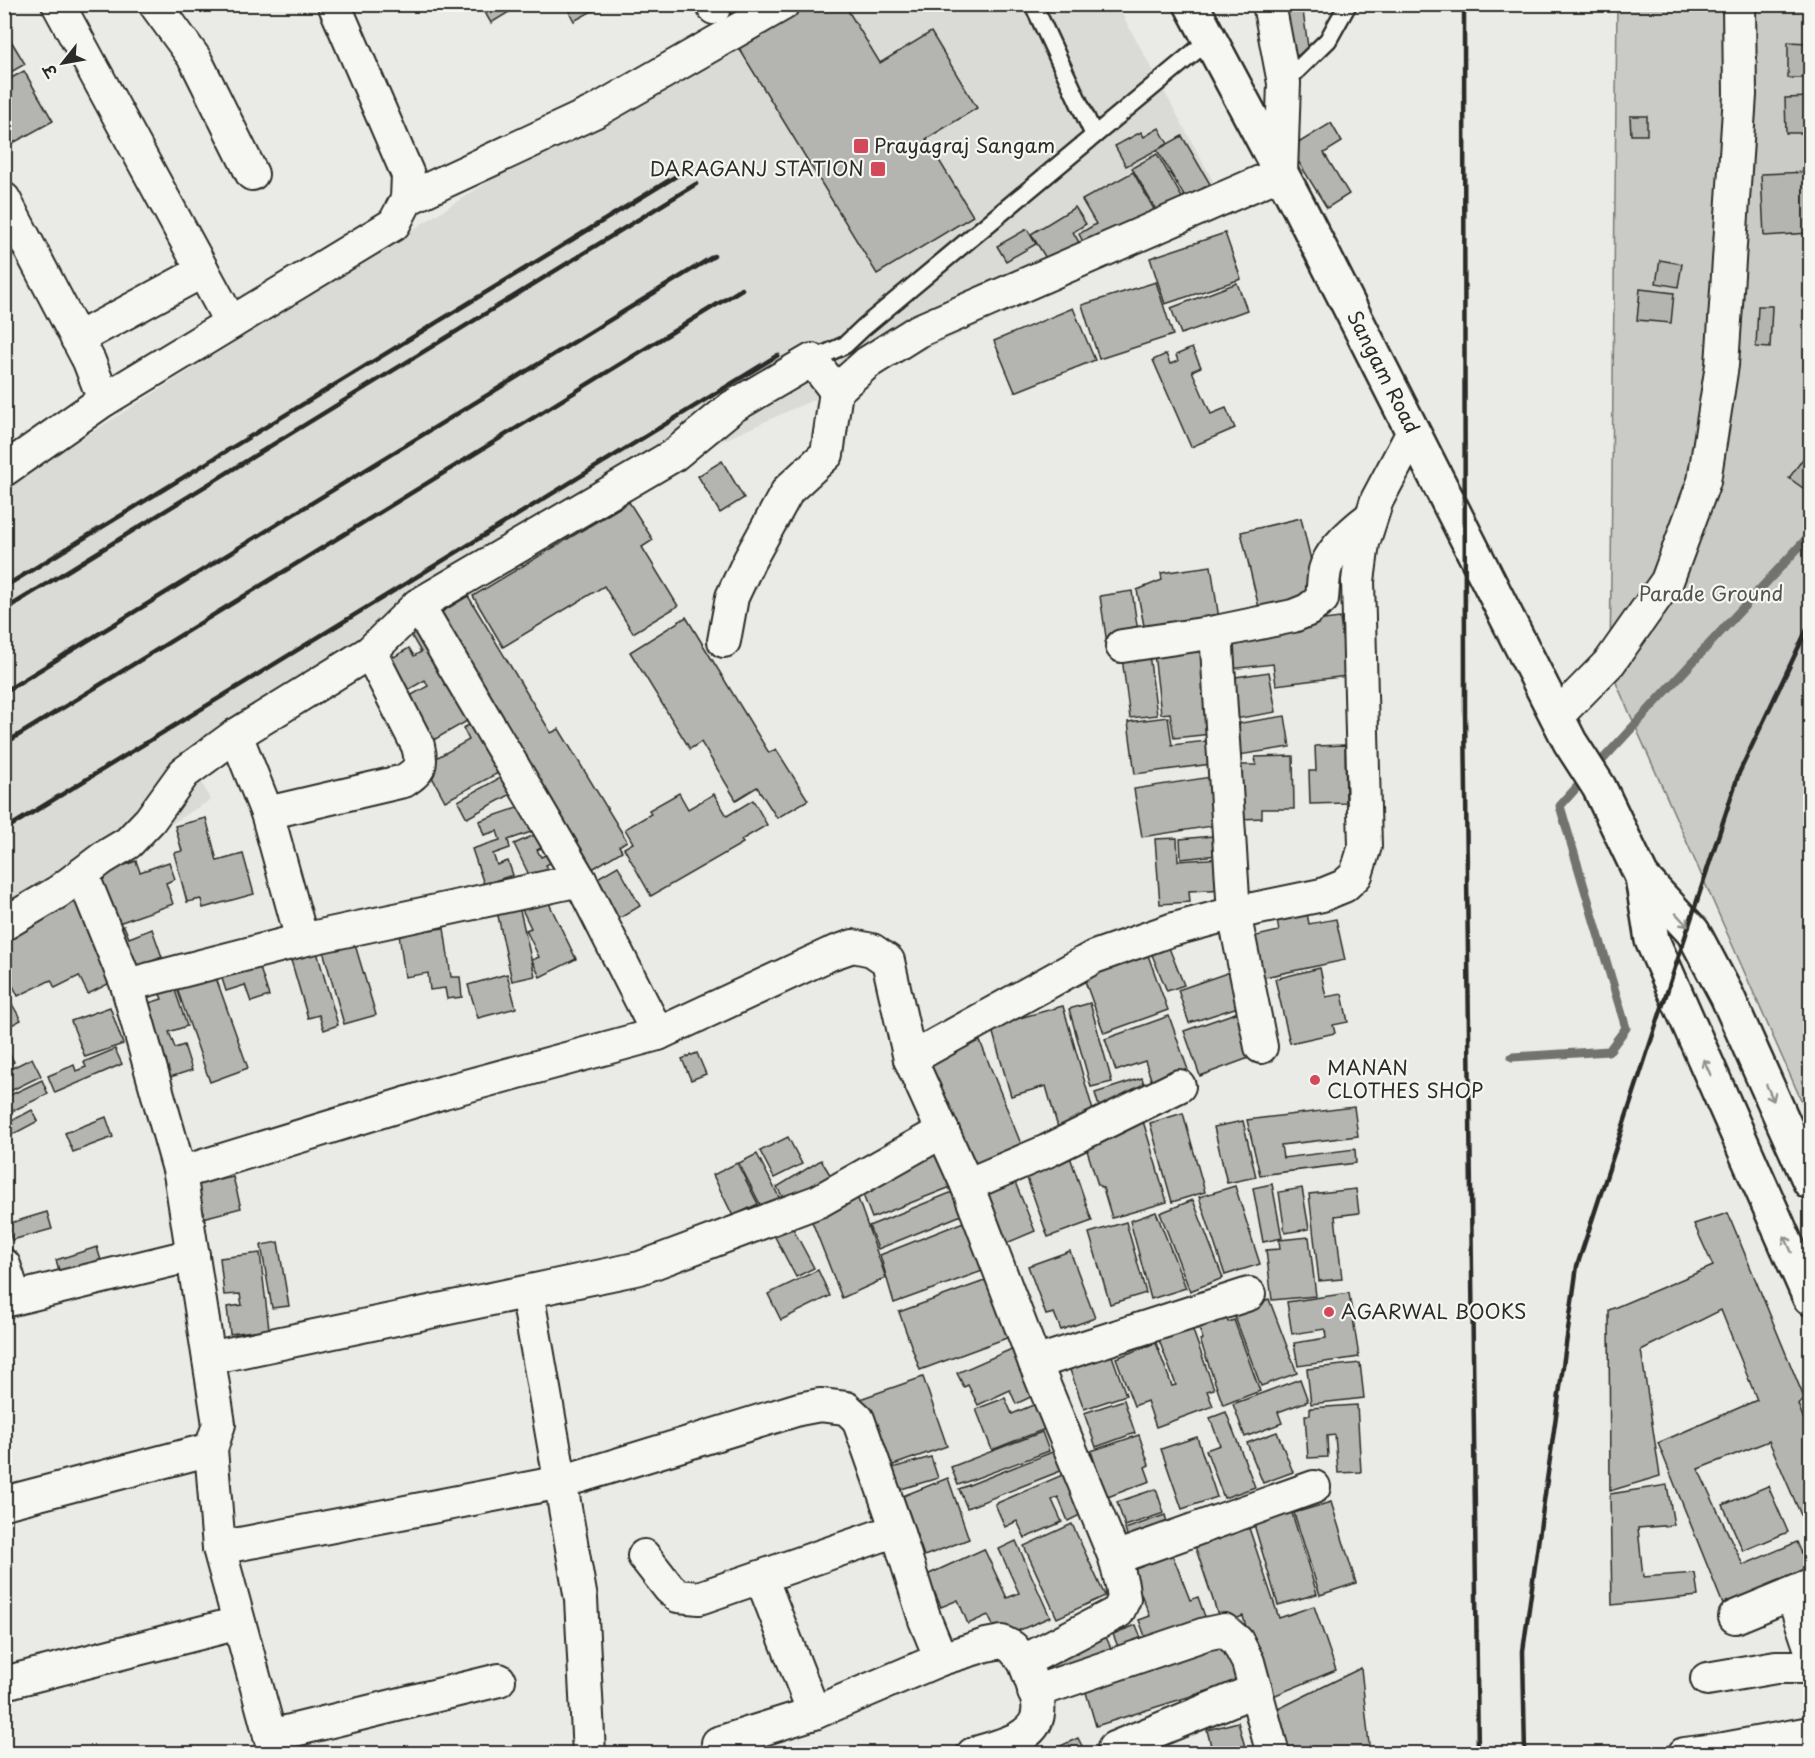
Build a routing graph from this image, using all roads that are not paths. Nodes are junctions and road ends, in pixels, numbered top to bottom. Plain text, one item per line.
1 (58, 4) edge
2 (155, 4) edge
3 (334, 4) edge
4 (783, 4) edge
5 (1033, 4) edge
6 (1191, 4) edge
7 (1269, 4) edge
8 (1348, 4) edge
9 (1739, 4) edge
10 (1210, 39) junction
11 (1284, 83) junction
12 (1095, 135) junction
13 (1281, 173) junction
14 (252, 174) dead end
15 (4, 199) edge
16 (407, 200) junction
17 (203, 271) junction
18 (231, 323) junction
19 (77, 339) junction
20 (812, 360) junction
21 (836, 391) junction
22 (104, 400) junction
23 (1413, 432) junction
24 (4, 470) edge
25 (1371, 516) junction
26 (418, 605) junction
27 (1216, 632) junction
28 (724, 641) dead end
29 (1122, 646) dead end
30 (370, 652) junction
31 (1563, 729) junction
32 (236, 735) junction
33 (267, 813) junction
34 (82, 874) junction
35 (1642, 877) junction
36 (580, 880) junction
37 (1234, 913) junction
38 (4, 924) edge
39 (302, 940) junction
40 (127, 985) junction
41 (658, 1034) junction
42 (1261, 1047) dead end
43 (910, 1059) junction
44 (1179, 1086) dead end
45 (943, 1131) junction
46 (180, 1173) junction
47 (1810, 1182) edge
48 (967, 1185) junction
49 (193, 1255) junction
50 (4, 1265) edge
51 (526, 1292) junction
52 (1249, 1294) dead end
53 (1810, 1298) edge
54 (10, 1300) edge
55 (209, 1358) junction
56 (1035, 1363) junction
57 (211, 1449) junction
58 (561, 1482) junction
59 (1314, 1487) dead end
60 (4, 1503) edge
61 (897, 1530) junction
62 (219, 1548) junction
63 (644, 1556) dead end
64 (1115, 1558) junction
65 (761, 1577) junction
66 (1801, 1590) edge
67 (1735, 1617) dead end
68 (239, 1623) junction
69 (1810, 1647) edge
70 (941, 1659) junction
71 (1024, 1661) junction
72 (1810, 1666) edge
73 (1707, 1679) dead end
74 (499, 1680) dead end
75 (4, 1683) edge
76 (1256, 1690) junction
77 (1034, 1692) junction
78 (814, 1713) junction
79 (1810, 1733) edge
80 (718, 1743) dead end
81 (272, 1744) edge
82 (1114, 1748) dead end
83 (589, 1754) edge
84 (973, 1754) edge
85 (1273, 1754) edge
86 (1684, 1754) edge

1 - 17 street
2 - 14 street
3 - 16 street
4 - 16 street
5 - 12 lane
6 - 10 main road, Sangam Road
7 - 11 street
8 - 11 lane
9 - 31 street
10 - 12 lane
10 - 13 main road, Sangam Road
11 - 13 street
12 - 20 lane
13 - 21 street
13 - 23 main road, Sangam Road
15 - 19 street
16 - 18 street
17 - 18 street
17 - 19 street
18 - 22 street
19 - 22 street
20 - 21 street
20 - 26 street
21 - 28 street
22 - 24 street
23 - 25 street
23 - 31 main road, Sangam Road
25 - 27 street
25 - 37 street
26 - 30 street
26 - 36 street
27 - 29 street
27 - 37 street
30 - 32 street
30 - 33 street
31 - 35 main road, Sangam Road
32 - 33 street
32 - 34 street
33 - 39 street
34 - 38 street
34 - 40 street
35 -> 47 main road
53 -> 35 main road
36 - 39 street
36 - 41 street
37 - 42 street
37 - 43 street
39 - 40 street
40 - 46 street
41 - 43 street
41 - 46 street
43 - 45 street
44 - 48 street
45 - 48 street
45 - 51 street
46 - 49 street
48 - 56 street
49 - 54 street
49 - 55 street
50 - 54 street
51 - 55 street
51 - 58 street
52 - 56 street
55 - 57 street
56 - 64 street
57 - 60 street
57 - 62 street
58 - 61 street
58 - 62 street
58 - 83 street
59 - 64 street
61 - 65 street
61 - 70 street
62 - 68 street
63 - 65 street
64 - 71 street
65 - 78 street
66 - 67 street
66 - 69 street
68 - 75 street
68 - 81 street
70 - 71 street
70 - 78 street
71 - 77 street
72 - 73 street
74 - 81 street
76 - 77 street
76 - 82 street
76 - 85 street
77 - 84 street
78 - 80 street
79 - 86 street

